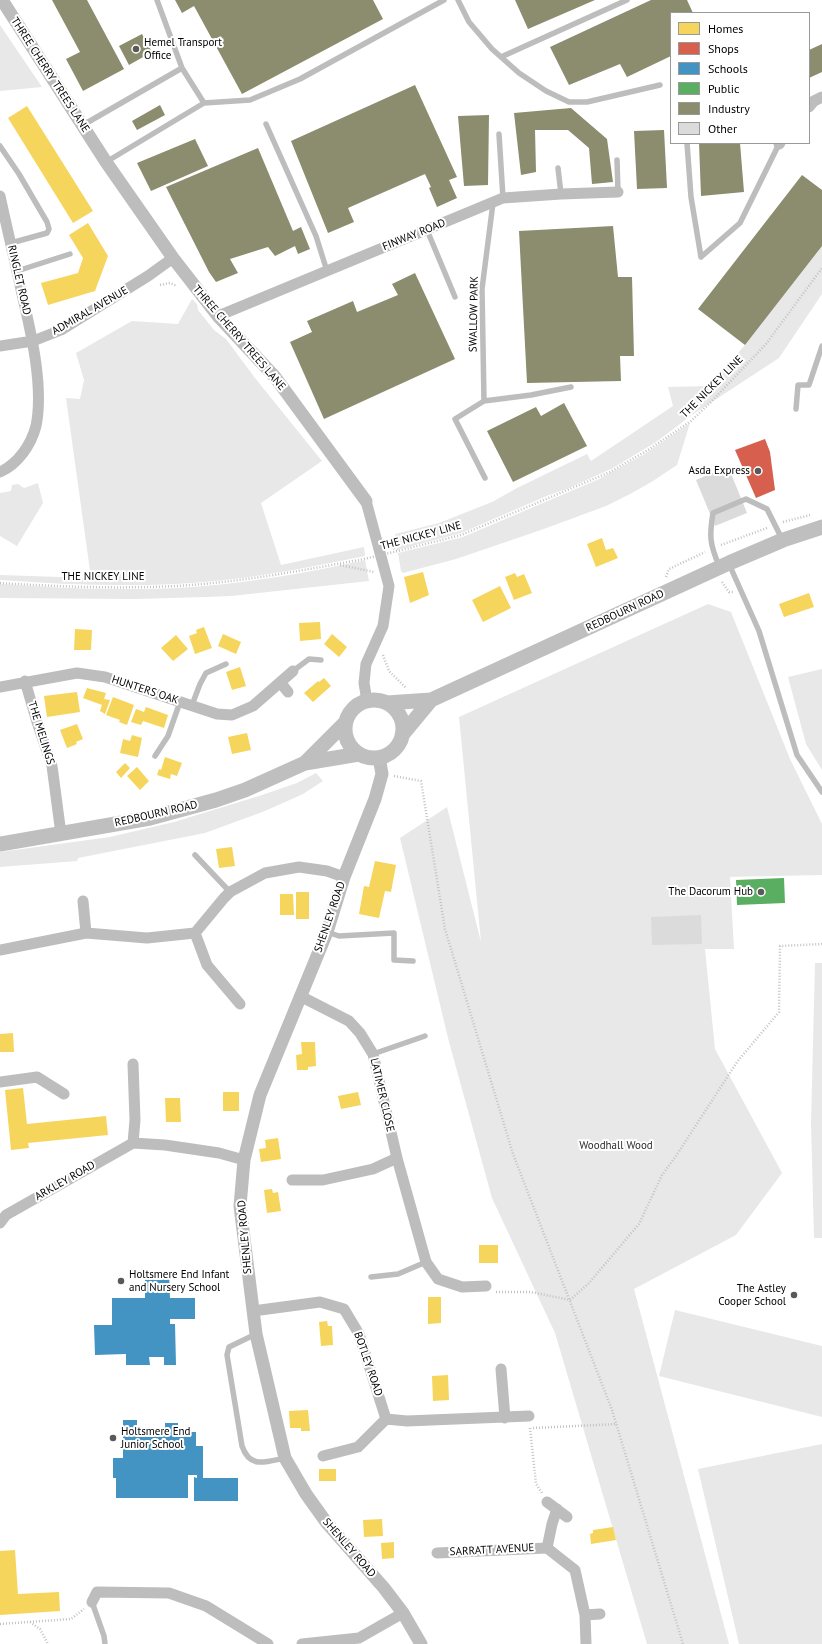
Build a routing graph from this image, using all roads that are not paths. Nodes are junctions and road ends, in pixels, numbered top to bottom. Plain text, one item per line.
1 (2, 0) edge
2 (157, 0) edge
3 (444, 0) edge
4 (458, 0) edge
5 (627, 0) edge
6 (501, 57) junction
7 (182, 68) junction
8 (660, 85) dead end
9 (822, 97) edge
10 (204, 103) junction
11 (810, 106) edge
12 (266, 124) dead end
13 (83, 126) junction
14 (498, 134) dead end
15 (687, 144) edge
16 (779, 144) edge
17 (0, 146) edge
18 (618, 160) dead end
19 (106, 162) junction
20 (558, 168) dead end
21 (618, 192) joint
22 (561, 194) junction
23 (0, 196) edge
24 (504, 198) junction
25 (493, 203) junction
26 (427, 230) junction
27 (11, 243) junction
28 (70, 254) dead end
29 (173, 258) junction
30 (17, 271) junction
31 (327, 271) junction
32 (455, 297) dead end
33 (218, 316) junction
34 (33, 341) junction
35 (0, 346) edge
36 (822, 346) edge
37 (571, 387) dead end
38 (484, 401) junction
39 (796, 409) dead end
40 (0, 472) edge
41 (485, 478) dead end
42 (366, 501) joint
43 (822, 528) edge
44 (783, 540) junction
45 (724, 566) junction
46 (321, 660) dead end
47 (226, 664) dead end
48 (293, 671) joint
49 (25, 681) junction
50 (280, 682) junction
51 (0, 687) edge
52 (288, 692) dead end
53 (432, 700) junction
54 (367, 701) junction
55 (180, 702) junction
56 (387, 703) junction
57 (192, 706) junction
58 (346, 722) junction
59 (402, 736) junction
60 (359, 754) junction
61 (155, 756) dead end
62 (379, 758) junction
63 (305, 763) junction
64 (822, 792) edge
65 (60, 834) junction
66 (0, 844) edge
67 (195, 855) dead end
68 (344, 877) junction
69 (230, 892) junction
70 (83, 901) dead end
71 (327, 932) junction
72 (86, 933) junction
73 (195, 933) junction
74 (0, 950) edge
75 (413, 961) dead end
76 (300, 996) junction
77 (240, 1004) dead end
78 (425, 1036) dead end
79 (373, 1054) junction
80 (133, 1064) dead end
81 (0, 1082) edge
82 (64, 1094) dead end
83 (133, 1143) junction
84 (397, 1158) junction
85 (244, 1160) junction
86 (292, 1180) dead end
87 (2, 1216) edge
88 (426, 1262) junction
89 (371, 1277) dead end
90 (486, 1286) road end
91 (253, 1311) junction
92 (256, 1334) junction
93 (501, 1369) dead end
94 (529, 1416) road end
95 (386, 1418) junction
96 (505, 1418) junction
97 (323, 1456) dead end
98 (285, 1458) junction
99 (547, 1502) road end
100 (557, 1509) junction
101 (567, 1517) dead end
102 (547, 1548) junction
103 (437, 1553) dead end
104 (92, 1602) joint
105 (403, 1613) junction
106 (600, 1614) dead end
107 (585, 1615) junction
108 (105, 1644) edge
109 (268, 1644) edge
110 (302, 1644) edge
111 (421, 1644) edge
112 (586, 1644) edge

1 - 13 street, THREE CHERRY TREES LANE
2 - 7 lane
3 - 10 lane
4 - 6 lane
5 - 6 lane
6 - 8 lane
7 - 10 lane
7 - 13 lane
9 - 11 street
10 - 19 lane
12 - 31 lane
13 - 19 street, THREE CHERRY TREES LANE
14 - 24 lane
15 - 16 lane
17 - 27 lane
18 - 21 lane
19 - 29 street, THREE CHERRY TREES LANE
20 - 22 lane
21 - 22 street, FINWAY ROAD
22 - 24 street, FINWAY ROAD
23 - 27 street, RINGLET ROAD
24 - 25 street, FINWAY ROAD
25 - 26 street, FINWAY ROAD
25 - 38 lane, SWALLOW PARK
26 - 31 street, FINWAY ROAD
26 - 32 lane
27 - 30 street, RINGLET ROAD
28 - 30 lane
29 - 33 street, THREE CHERRY TREES LANE
29 - 34 street, ADMIRAL AVENUE
30 - 34 street, RINGLET ROAD
31 - 33 street, FINWAY ROAD
33 - 42 street, THREE CHERRY TREES LANE
34 - 35 street, ADMIRAL AVENUE
34 - 40 street, RINGLET ROAD
36 - 39 lane
37 - 38 lane
38 - 41 lane
42 - 54 street, THREE CHERRY TREES LANE
43 - 44 main road, REDBOURN ROAD
44 - 45 main road, REDBOURN ROAD
44 - 45 lane
45 - 53 main road, REDBOURN ROAD
45 - 64 lane
46 - 48 lane
47 - 57 lane
48 - 50 street, HUNTERS OAK
49 - 51 street, HUNTERS OAK
49 - 55 street, HUNTERS OAK
49 - 65 street, THE MELINGS
50 - 52 street
50 - 57 street, HUNTERS OAK
53 - 56 main road, REDBOURN ROAD
53 - 59 main road, REDBOURN ROAD
54 - 56 main road
54 - 58 main road
55 - 57 street, HUNTERS OAK
55 - 61 lane
56 - 59 main road
58 - 60 main road
58 - 63 main road, REDBOURN ROAD
59 - 62 main road
60 - 62 main road
60 - 63 main road, REDBOURN ROAD
62 - 68 street, SHENLEY ROAD
63 - 65 main road, REDBOURN ROAD
65 - 66 main road, REDBOURN ROAD
67 - 69 lane
68 - 69 street
68 - 71 street, SHENLEY ROAD
69 - 73 street
70 - 72 street
71 - 75 lane
71 - 76 street, SHENLEY ROAD
72 - 73 street
72 - 74 street
73 - 77 street
76 - 79 street, LATIMER CLOSE
76 - 85 street, SHENLEY ROAD
78 - 79 lane
79 - 84 street, LATIMER CLOSE
80 - 83 street
81 - 82 street
83 - 85 street
83 - 87 street, ARKLEY ROAD
84 - 86 street
84 - 88 street, LATIMER CLOSE
85 - 91 street, SHENLEY ROAD
88 - 89 lane
88 - 90 street, LATIMER CLOSE
91 - 92 street, SHENLEY ROAD
91 - 95 street, BOTLEY ROAD
92 - 98 street, SHENLEY ROAD
92 - 98 lane
93 - 96 street
94 - 96 street
95 - 96 street
95 - 97 street
98 - 105 street, SHENLEY ROAD
99 - 100 street
100 - 101 street
100 - 102 street, SARRATT AVENUE
102 - 103 street, SARRATT AVENUE
102 - 107 street, SARRATT AVENUE
104 - 108 lane
104 - 109 street
105 - 110 street
105 - 111 street, SHENLEY ROAD
106 - 107 street
107 - 112 street, SARRATT AVENUE

